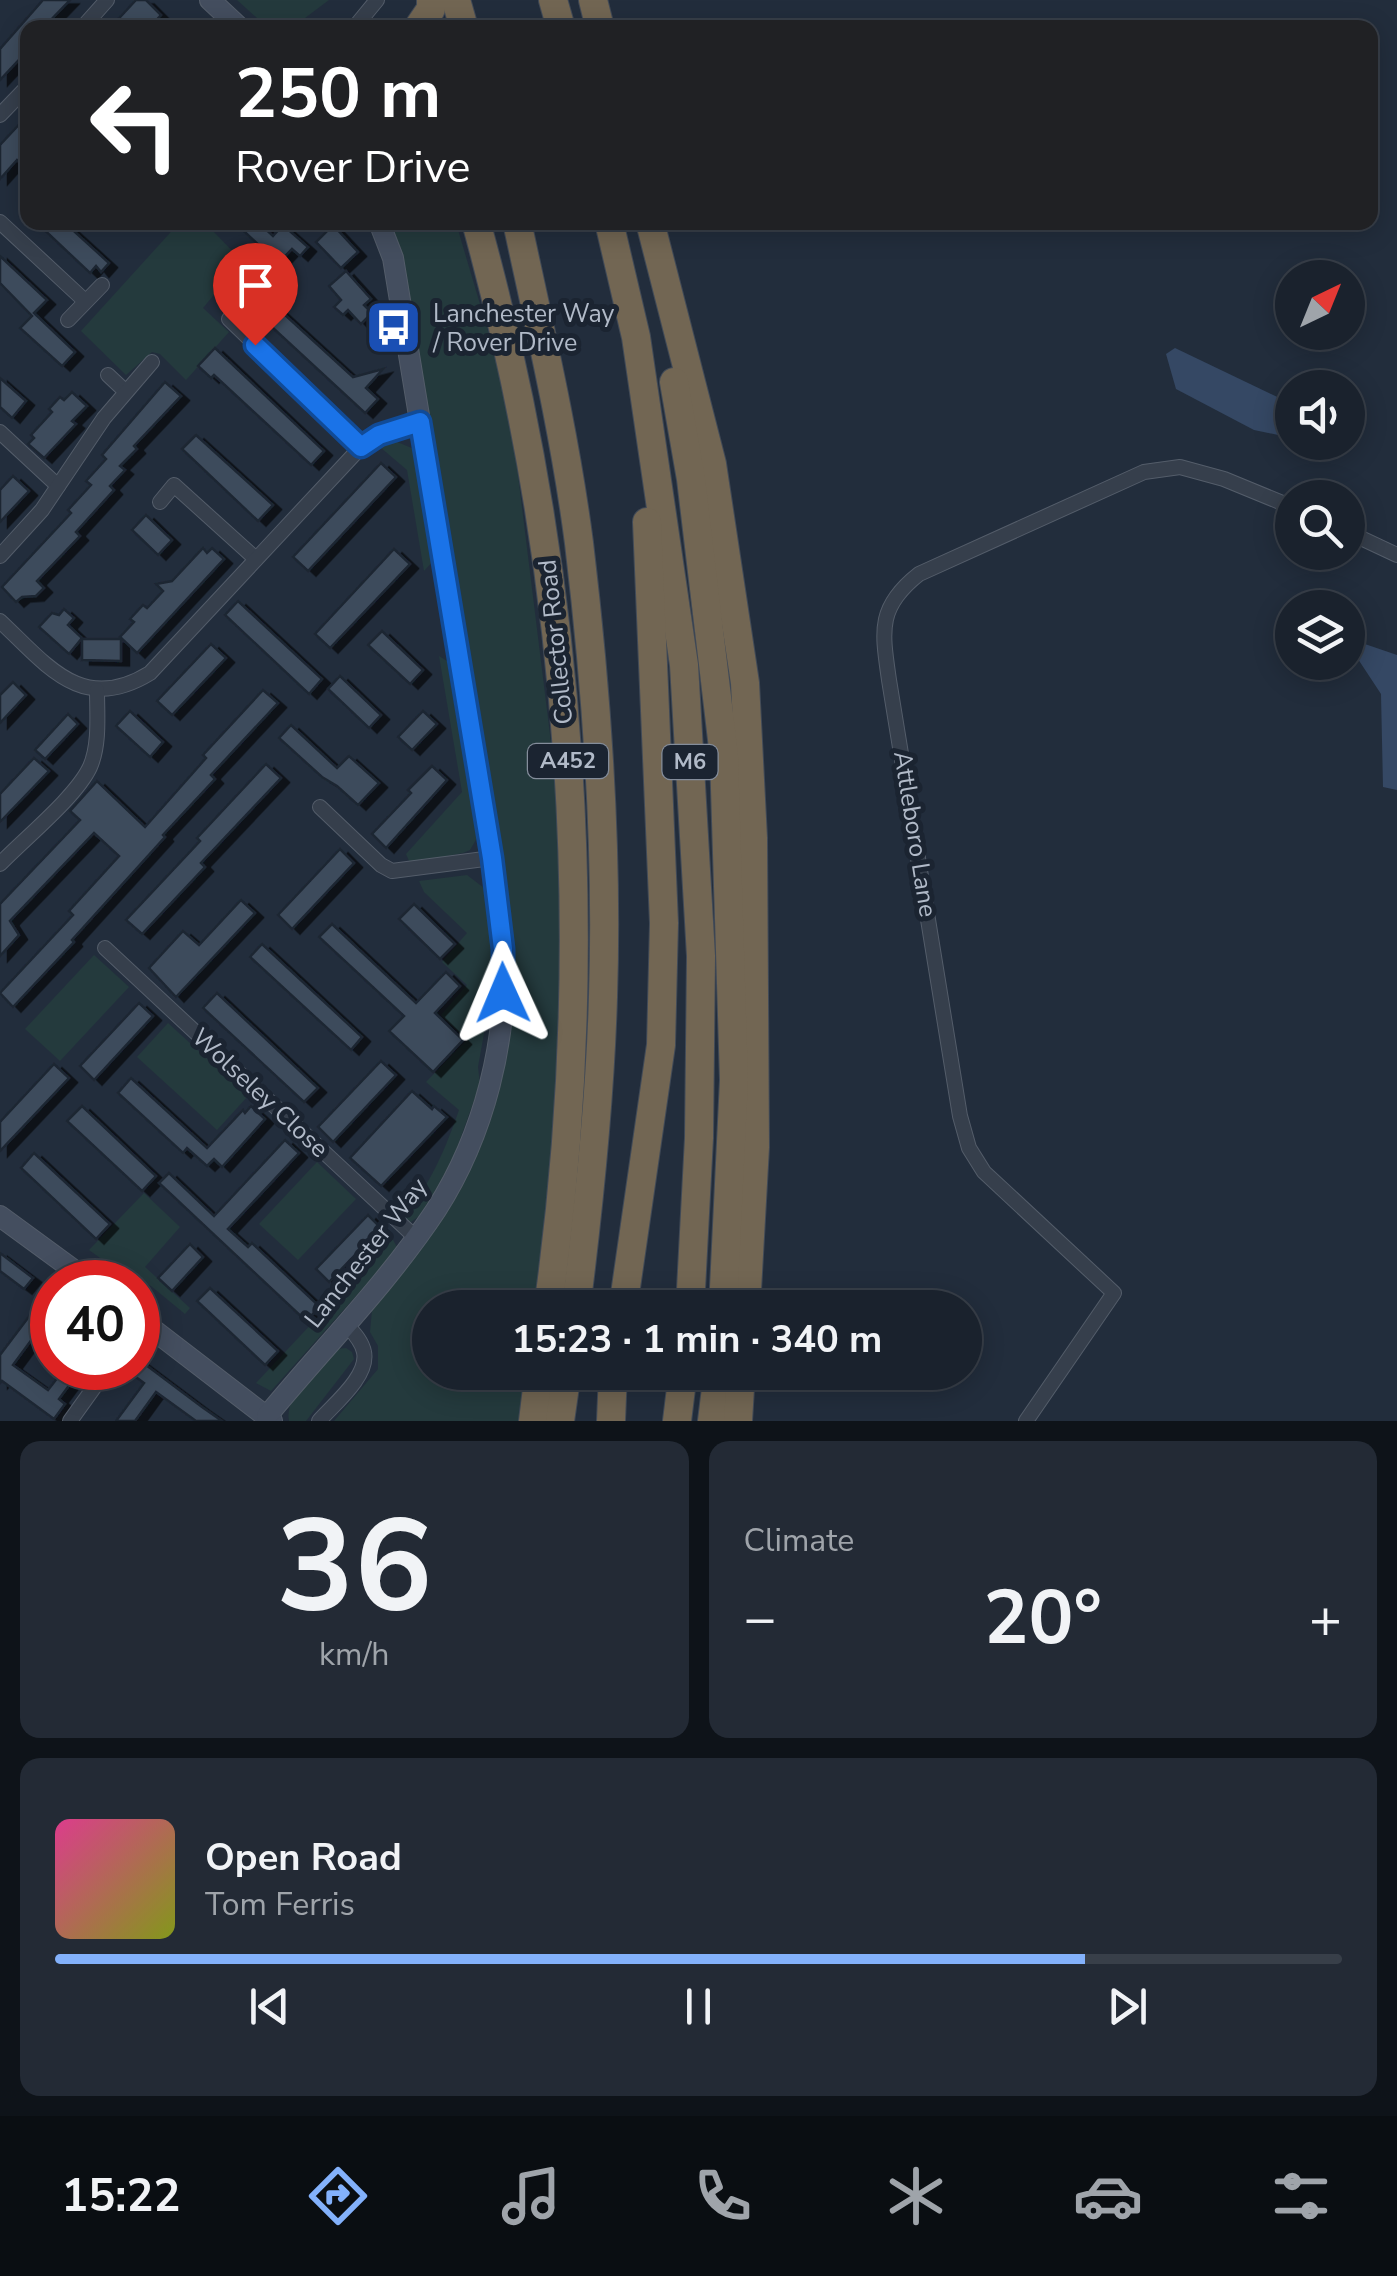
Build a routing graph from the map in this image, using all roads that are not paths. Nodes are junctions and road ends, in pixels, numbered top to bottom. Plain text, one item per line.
1 (107, 0) edge
2 (210, 0) edge
3 (377, 0) edge
4 (89, 20) edge
5 (231, 20) edge
6 (361, 20) edge
7 (20, 94) edge
8 (0, 115) edge
9 (0, 222) edge
10 (382, 230) edge
11 (475, 230) edge
12 (519, 230) edge
13 (611, 230) edge
14 (649, 230) edge
15 (650, 230) edge
16 (102, 285) dead end
17 (247, 300) dead end
18 (84, 301) junction
19 (68, 320) dead end
20 (636, 337) junction
21 (152, 362) dead end
22 (108, 374) dead end
23 (125, 391) junction
24 (420, 422) junction
25 (0, 432) edge
26 (361, 447) junction
27 (58, 486) junction
28 (1275, 500) edge
29 (160, 502) dead end
30 (1365, 540) edge
31 (1397, 555) edge
32 (0, 556) edge
33 (256, 559) junction
34 (0, 621) edge
35 (97, 690) junction
36 (320, 807) dead end
37 (492, 858) junction
38 (0, 864) edge
39 (105, 948) dead end
40 (0, 1216) edge
41 (416, 1237) junction
42 (60, 1260) edge
43 (551, 1290) edge
44 (578, 1290) edge
45 (626, 1290) edge
46 (691, 1290) edge
47 (724, 1290) edge
48 (747, 1290) edge
49 (346, 1324) junction
50 (160, 1337) edge
51 (92, 1390) edge
52 (536, 1390) edge
53 (565, 1390) edge
54 (612, 1390) edge
55 (681, 1390) edge
56 (716, 1390) edge
57 (741, 1390) edge
58 (270, 1419) edge
59 (70, 1421) edge
60 (319, 1421) edge
61 (532, 1421) edge
62 (560, 1421) edge
63 (611, 1421) edge
64 (677, 1421) edge
65 (712, 1421) edge
66 (738, 1421) edge
67 (1026, 1421) edge

1 - 4 street
2 - 5 street
3 - 6 street
7 - 8 street
9 - 18 street
10 - 24 street, Lanchester Way
11 - 43 highway, Collector Road / A452
12 - 44 highway, Collector Road / A452
13 - 20 highway, M6
14 - 47 highway, M6
15 - 48 highway
16 - 18 street
17 - 26 street
18 - 19 street
20 - 45 highway
20 - 46 highway, M6
21 - 23 street
22 - 23 street
23 - 27 street
24 - 26 street
24 - 37 street, Lanchester Way
25 - 27 street
26 - 33 street
27 - 32 street
28 - 67 street, Attleboro Lane
29 - 33 street
30 - 31 street
33 - 35 street
34 - 35 street
35 - 38 street
36 - 37 street
37 - 41 street, Lanchester Way
39 - 41 street, Wolseley Close
40 - 42 street
41 - 49 street, Lanchester Way
49 - 58 street, Lanchester Way
49 - 60 street
50 - 58 street
51 - 59 street
52 - 61 highway
53 - 62 highway
54 - 63 highway
55 - 64 highway
56 - 65 highway
57 - 66 highway

